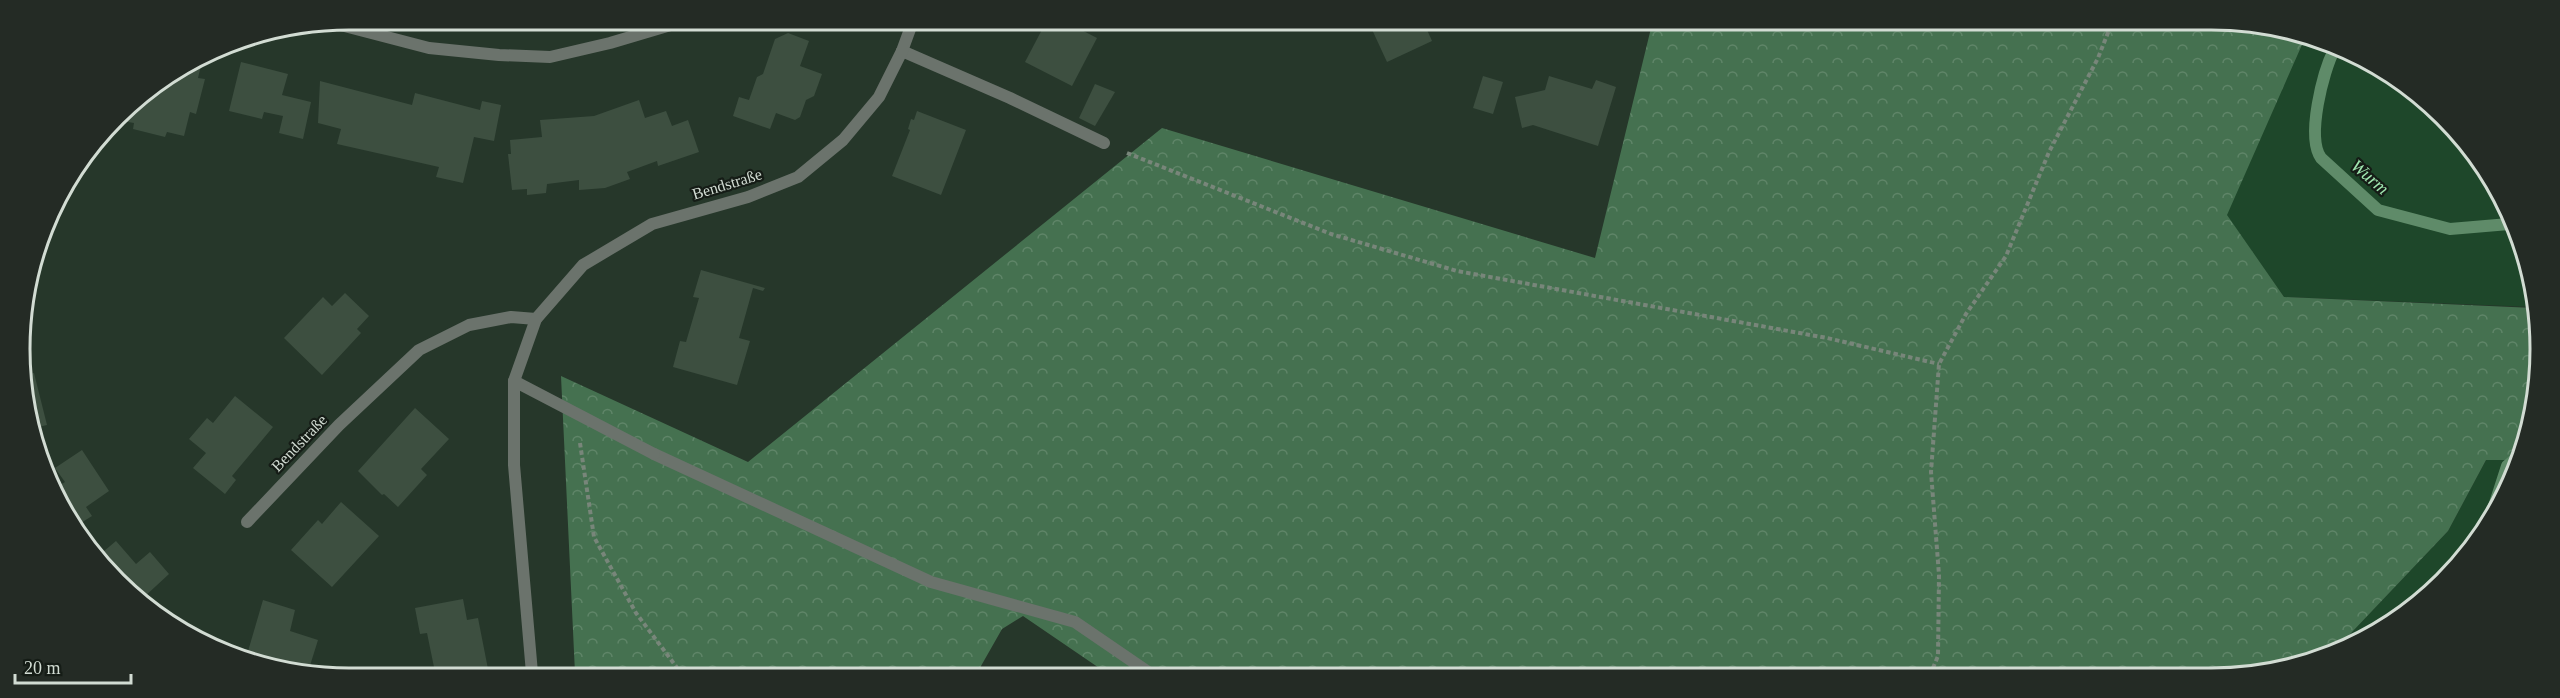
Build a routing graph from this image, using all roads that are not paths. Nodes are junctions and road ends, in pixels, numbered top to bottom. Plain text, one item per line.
1 (360, 30) edge
2 (654, 30) edge
3 (910, 30) edge
4 (902, 51) junction
5 (1104, 144) road end
6 (536, 319) junction
7 (514, 381) junction
8 (247, 522) dead end
9 (532, 668) edge
10 (1142, 668) edge

1 - 2 street
3 - 4 street, Bendstraße
4 - 5 street
4 - 6 street, Bendstraße
6 - 7 street, Bendstraße
6 - 8 street, Bendstraße
7 - 9 street, Bendstraße
7 - 10 street

